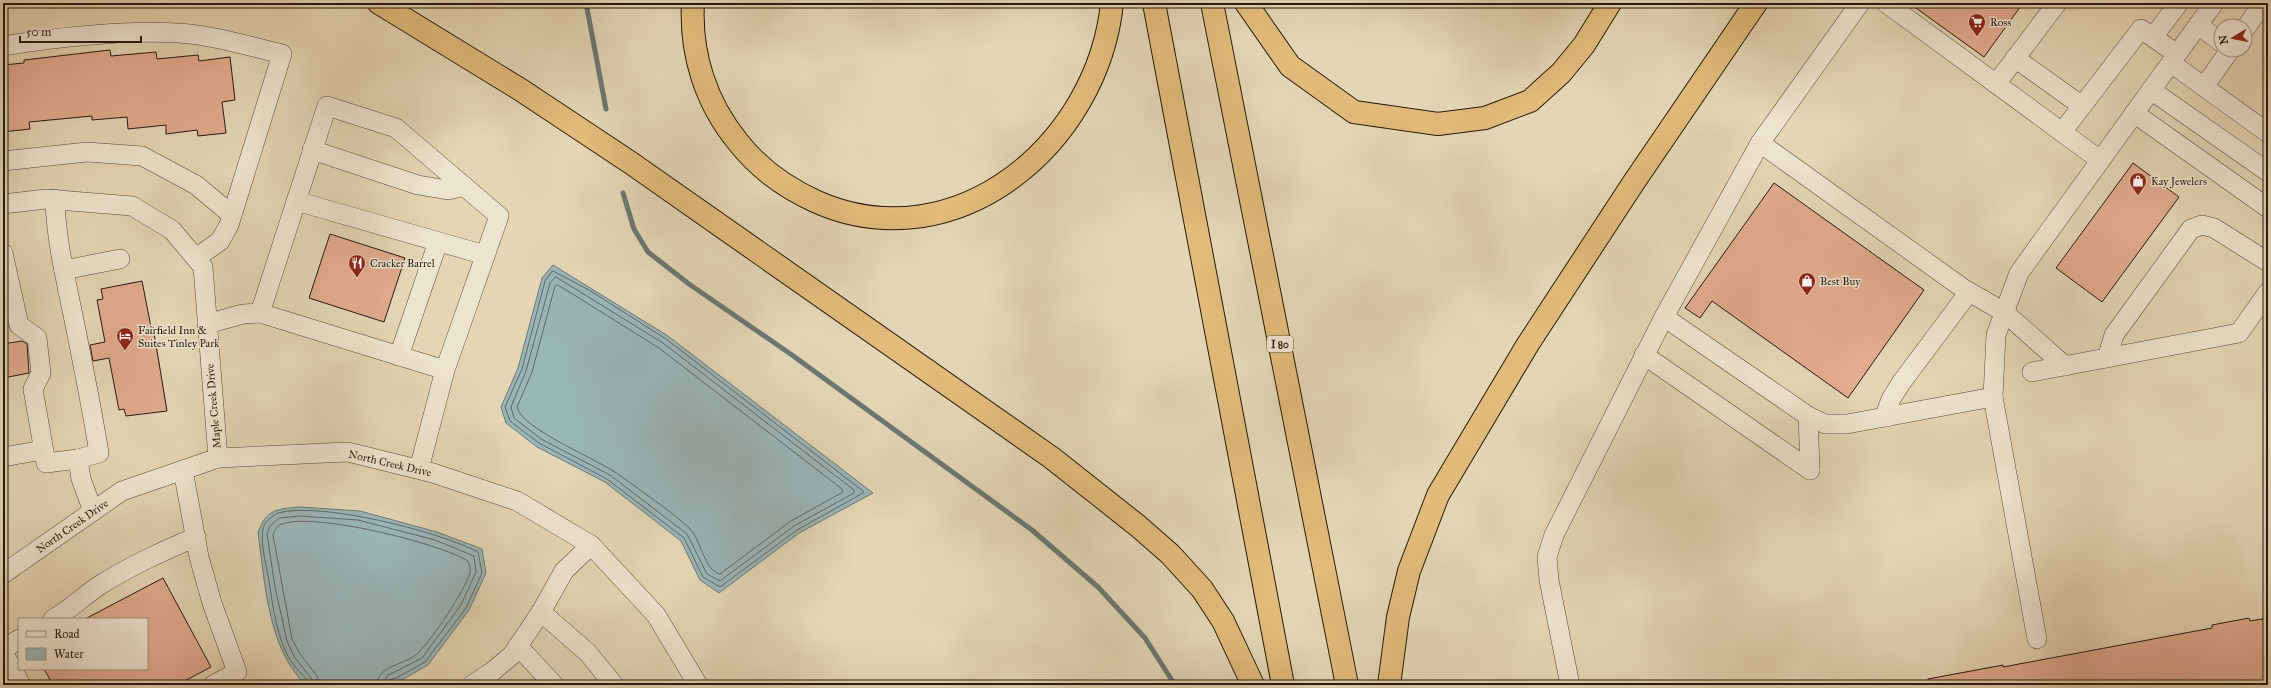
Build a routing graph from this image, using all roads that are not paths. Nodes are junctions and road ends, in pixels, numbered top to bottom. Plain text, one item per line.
1 (379, 3) edge
2 (693, 3) edge
3 (1112, 3) edge
4 (1154, 3) edge
5 (1212, 3) edge
6 (1246, 3) edge
7 (1610, 3) edge
8 (1756, 3) edge
9 (1860, 3) edge
10 (1886, 3) edge
11 (2056, 3) edge
12 (2179, 3) edge
13 (2214, 3) edge
14 (2255, 6) edge
15 (2250, 18) edge
16 (2198, 25) junction
17 (2213, 36) edge
18 (2153, 37) junction
19 (3, 46) edge
20 (2015, 58) junction
21 (2174, 58) junction
22 (2224, 58) edge
23 (1996, 84) junction
24 (2204, 87) junction
25 (2151, 90) junction
26 (2082, 106) junction
27 (2134, 113) junction
28 (2062, 132) junction
29 (2268, 133) edge
30 (1760, 143) junction
31 (312, 150) junction
32 (2100, 160) junction
33 (3, 161) edge
34 (2268, 172) edge
35 (464, 186) junction
36 (55, 200) junction
37 (296, 201) junction
38 (3, 204) edge
39 (2268, 208) edge
40 (232, 215) junction
41 (438, 242) junction
42 (485, 255) junction
43 (196, 258) junction
44 (4, 259) edge
45 (120, 259) dead end
46 (2268, 262) edge
47 (64, 270) junction
48 (1969, 292) junction
49 (2268, 292) edge
50 (2004, 312) junction
51 (260, 313) junction
52 (1664, 317) junction
53 (207, 324) junction
54 (1644, 355) junction
55 (399, 356) junction
56 (2107, 358) junction
57 (2066, 366) junction
58 (445, 370) junction
59 (2032, 372) dead end
60 (1993, 397) junction
61 (1808, 416) junction
62 (1887, 417) junction
63 (43, 450) junction
64 (3, 457) edge
65 (218, 458) junction
66 (78, 460) junction
67 (419, 469) junction
68 (183, 470) junction
69 (93, 511) junction
70 (196, 537) junction
71 (590, 545) junction
72 (3, 574) edge
73 (540, 612) junction
74 (55, 618) edge
75 (2037, 639) dead end
76 (18, 640) edge
77 (518, 646) junction
78 (3, 651) edge
79 (21, 685) edge
80 (213, 685) edge
81 (472, 685) edge
82 (554, 685) edge
83 (614, 685) edge
84 (698, 685) edge
85 (1253, 685) edge
86 (1283, 685) edge
87 (1347, 685) edge
88 (1389, 685) edge
89 (1570, 685) edge

1 - 85 highway
2 - 3 highway
4 - 86 highway
5 - 87 highway, I 80
6 - 7 highway
8 - 88 highway
9 - 30 street
10 - 23 street
11 - 20 street
12 - 18 street
13 - 16 street
14 - 15 street
16 - 17 street
16 - 21 street
18 - 21 street
18 - 26 street
19 - 40 street
20 - 23 street
20 - 26 street
21 - 24 street
21 - 25 street
22 - 24 street
23 - 28 street
24 - 29 street
25 - 27 street
25 - 34 street
26 - 28 street
27 - 32 street
27 - 39 street
28 - 32 street
30 - 48 street
30 - 52 street
31 - 35 street
31 - 35 street
31 - 37 street
32 - 50 street
33 - 40 street
35 - 42 street
36 - 38 street, Maple Creek Drive
36 - 43 street, Maple Creek Drive
36 - 47 street
37 - 41 street
37 - 51 street
40 - 43 street
41 - 42 street
41 - 55 street
42 - 58 street
43 - 53 street, Maple Creek Drive
44 - 63 street
45 - 47 street
46 - 56 street
47 - 66 street
48 - 50 street
48 - 62 street
49 - 56 street
50 - 57 street
50 - 60 street
51 - 53 street
51 - 55 street
52 - 54 street
52 - 61 street
53 - 65 street, Maple Creek Drive
54 - 61 street
54 - 89 street
55 - 58 street
56 - 57 street
57 - 59 street
58 - 67 street
60 - 62 street
60 - 75 street
61 - 62 street
63 - 64 street
63 - 66 street
65 - 67 street, North Creek Drive
65 - 68 street, North Creek Drive
66 - 69 street
67 - 71 street, North Creek Drive
68 - 69 street, North Creek Drive
68 - 70 street
69 - 72 street, North Creek Drive
70 - 74 street
70 - 80 street
71 - 73 street
71 - 84 street, North Creek Drive
73 - 77 street
73 - 83 street
76 - 78 street
77 - 81 street
77 - 82 street
78 - 79 street

